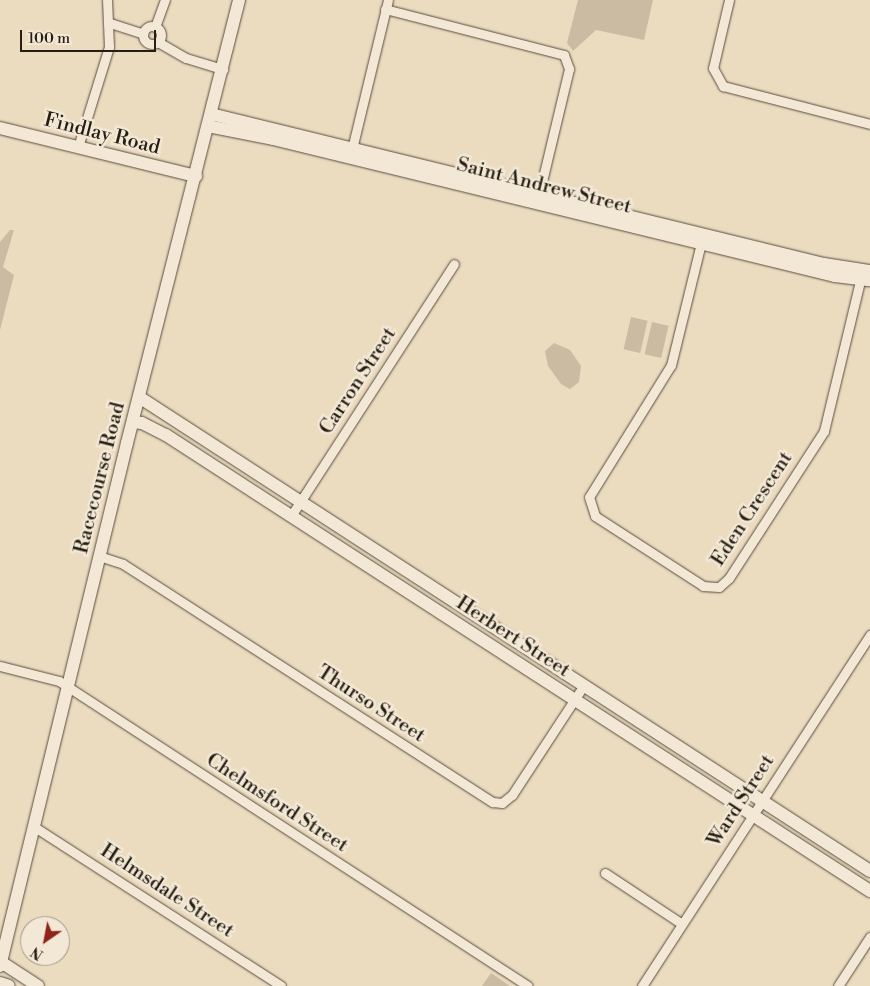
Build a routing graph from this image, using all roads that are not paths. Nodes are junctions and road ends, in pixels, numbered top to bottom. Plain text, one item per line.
1 (107, 0) edge
2 (165, 0) edge
3 (239, 0) edge
4 (388, 0) edge
5 (729, 0) edge
6 (385, 10) junction
7 (110, 23) junction
8 (155, 27) junction
9 (143, 34) junction
10 (158, 42) junction
11 (223, 69) junction
12 (210, 120) junction
13 (870, 124) edge
14 (0, 128) edge
15 (78, 147) junction
16 (351, 153) junction
17 (196, 176) junction
18 (538, 199) junction
19 (702, 239) junction
20 (454, 264) dead end
21 (866, 275) edge
22 (139, 397) junction
23 (133, 422) junction
24 (300, 502) junction
25 (291, 516) junction
26 (99, 556) junction
27 (439, 592) junction
28 (430, 606) junction
29 (870, 635) edge
30 (0, 666) edge
31 (584, 685) junction
32 (67, 687) junction
33 (574, 699) junction
34 (762, 801) junction
35 (753, 815) junction
36 (33, 826) junction
37 (870, 871) edge
38 (605, 873) dead end
39 (870, 891) edge
40 (682, 924) junction
41 (870, 937) edge
42 (0, 963) edge
43 (0, 983) edge
44 (9, 986) edge
45 (38, 986) edge
46 (281, 986) edge
47 (528, 986) edge
48 (642, 986) edge
49 (838, 986) edge

1 - 7 street
2 - 8 street
3 - 11 street, Racecourse Road
4 - 6 street
5 - 13 street
6 - 16 street
6 - 18 street
7 - 9 street
7 - 15 street
8 - 9 street
8 - 10 street
9 - 10 street
10 - 11 street
11 - 12 street, Racecourse Road
12 - 16 street, Saint Andrew Street
12 - 17 street, Racecourse Road
14 - 15 street, Findlay Road
15 - 17 street, Findlay Road
16 - 18 street, Saint Andrew Street
17 - 22 street, Racecourse Road
18 - 19 street, Saint Andrew Street
19 - 21 street, Saint Andrew Street
19 - 21 street, Eden Crescent
20 - 24 street, Carron Street
22 - 23 street, Racecourse Road
22 - 24 street, Herbert Street
23 - 25 street, Herbert Street
23 - 26 street, Racecourse Road
24 - 25 street, Carron Street
24 - 27 street, Herbert Street
25 - 28 street, Herbert Street
26 - 32 street, Racecourse Road
26 - 33 street, Thurso Street
27 - 28 street
27 - 31 street, Herbert Street
28 - 33 street, Herbert Street
29 - 34 street, Ward Street
30 - 32 street, Chelmsford Street
31 - 33 street, Thurso Street
31 - 34 street, Herbert Street
32 - 36 street, Racecourse Road
32 - 47 street, Chelmsford Street
33 - 35 street, Herbert Street
34 - 35 street, Ward Street
34 - 37 street, Herbert Street
35 - 39 street, Herbert Street
35 - 40 street, Ward Street
36 - 42 street, Racecourse Road
36 - 46 street, Helmsdale Street
38 - 40 street
40 - 48 street, Ward Street
41 - 49 street
42 - 45 street
43 - 44 street

